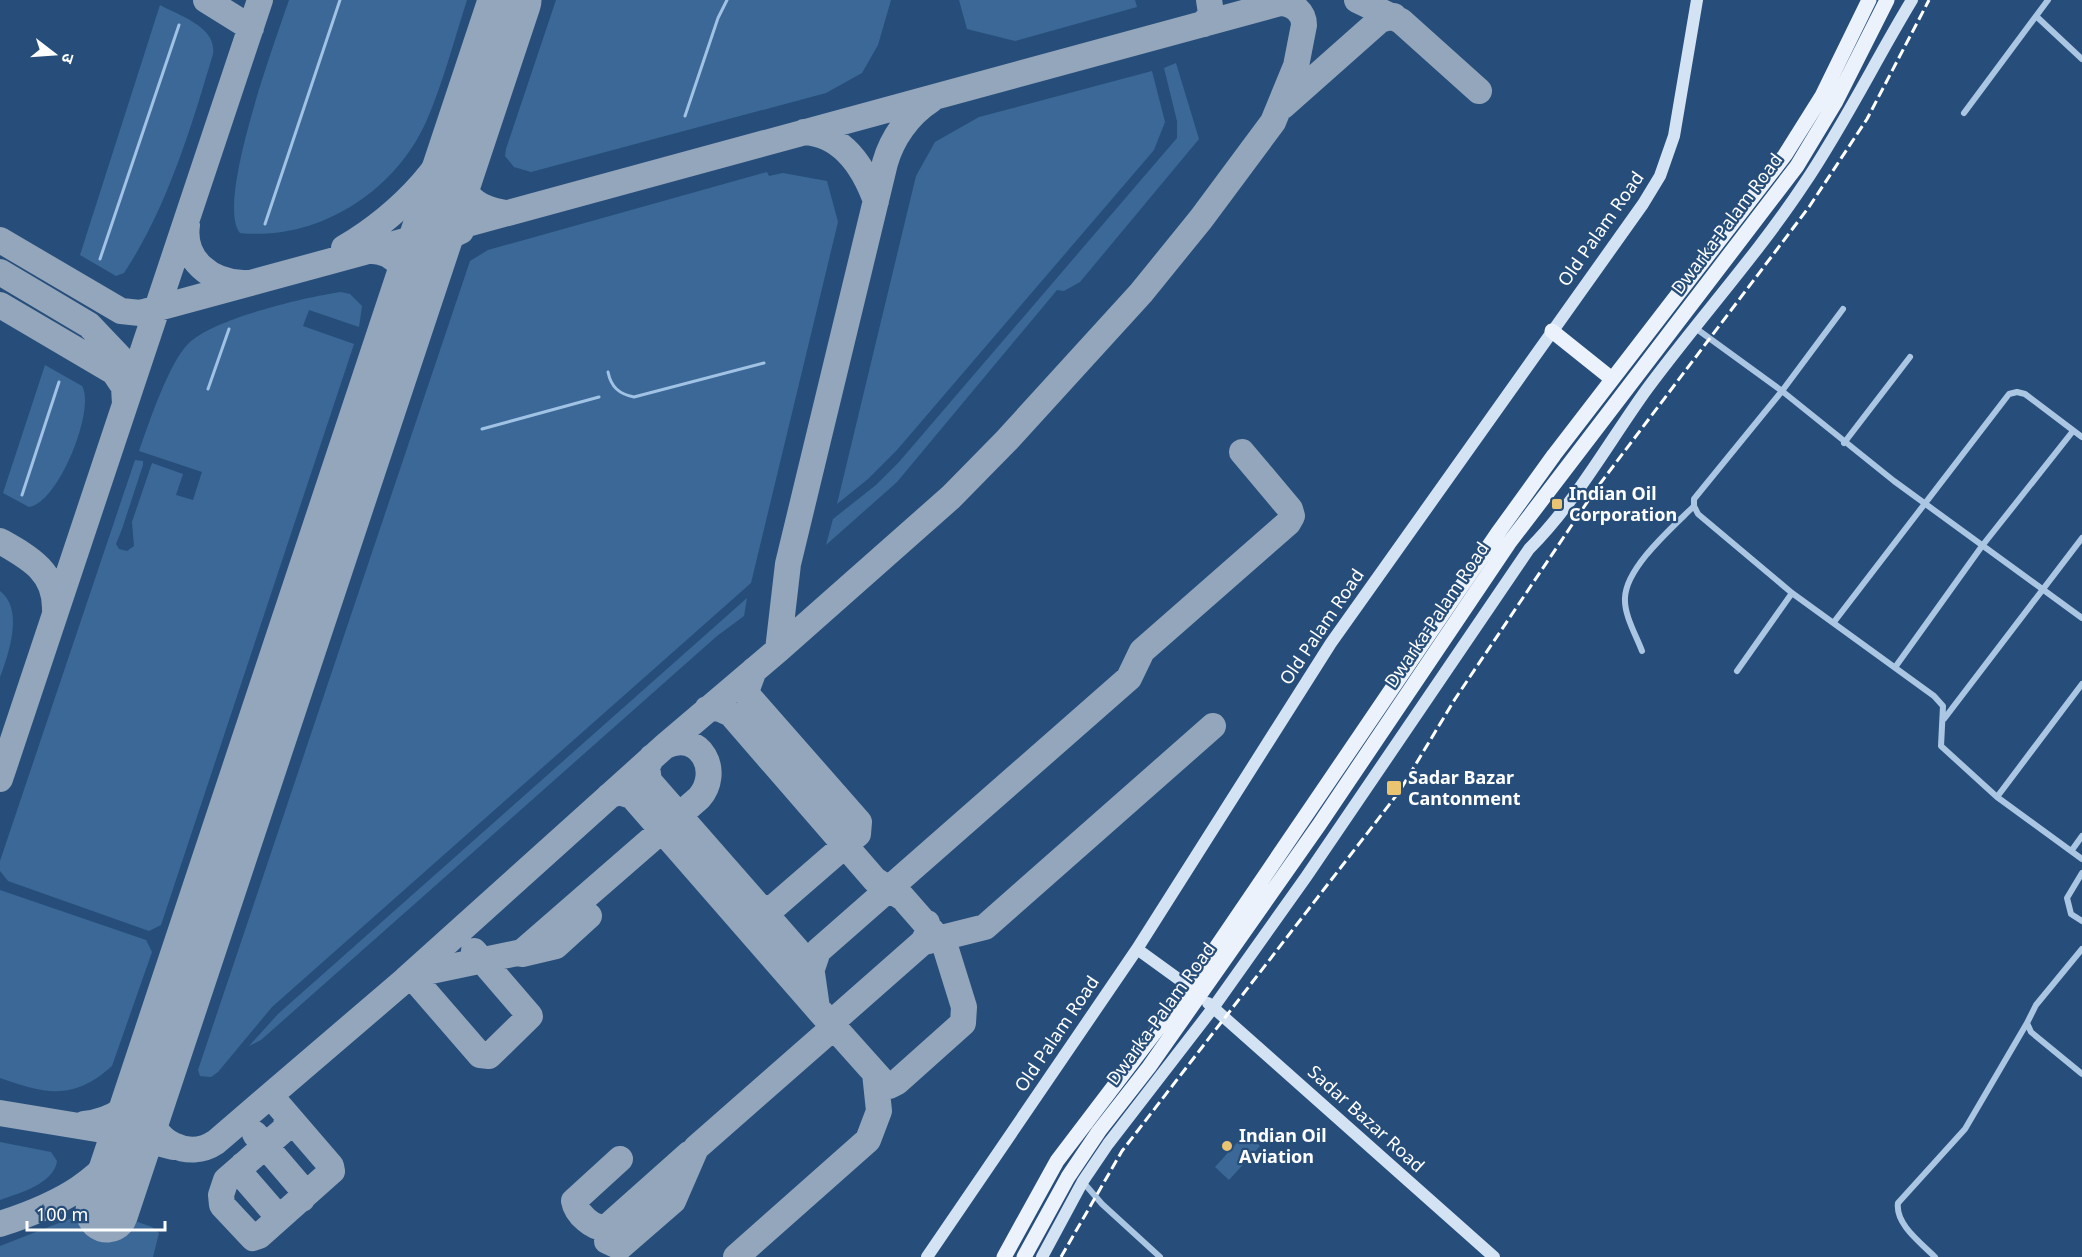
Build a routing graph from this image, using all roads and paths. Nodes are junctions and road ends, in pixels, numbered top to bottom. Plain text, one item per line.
1 (1697, 0) edge
2 (1869, 0) edge
3 (1887, 0) edge
4 (1911, 0) edge
5 (2048, 0) edge
6 (2036, 16) junction
7 (2082, 59) edge
8 (1964, 113) dead end
9 (1843, 309) dead end
10 (1693, 327) junction
11 (1552, 331) junction
12 (1910, 357) dead end
13 (1612, 379) junction
14 (1782, 391) junction
15 (2073, 431) junction
16 (2082, 437) edge
17 (1845, 443) junction
18 (1926, 504) junction
19 (1694, 506) junction
20 (2082, 538) edge
21 (1982, 546) junction
22 (2044, 591) junction
23 (1792, 592) junction
24 (2082, 618) edge
25 (1834, 622) junction
26 (1642, 651) dead end
27 (1896, 666) junction
28 (1737, 671) dead end
29 (2082, 684) edge
30 (1942, 722) junction
31 (1997, 797) junction
32 (2082, 837) edge
33 (2072, 850) junction
34 (2082, 859) edge
35 (2082, 873) edge
36 (2082, 921) edge
37 (1137, 949) junction
38 (2082, 949) edge
39 (1195, 991) junction
40 (1213, 1008) junction
41 (2026, 1023) junction
42 (2082, 1074) edge
43 (1083, 1181) junction
44 (927, 1257) edge
45 (1004, 1257) edge
46 (1024, 1257) edge
47 (1042, 1257) edge
48 (1160, 1257) edge
49 (1494, 1257) edge
50 (1935, 1257) edge

1 - 11 street, Old Palam Road
2 - 13 main road, Dwarka-Palam Road
3 - 39 main road, Dwarka-Palam Road
4 - 10 street
5 - 6 street
6 - 7 street
6 - 8 street
9 - 14 street
10 - 14 street
10 - 40 street
11 - 13 main road
11 - 37 street, Old Palam Road
12 - 17 street
13 - 39 main road, Dwarka-Palam Road
14 - 17 street
14 - 19 street
15 - 16 street
15 - 18 street
15 - 21 street
17 - 18 street
18 - 21 street
18 - 25 street
19 - 23 street
19 - 26 street
20 - 22 street
21 - 22 street
21 - 27 street
22 - 24 street
22 - 30 street
23 - 25 street
23 - 28 street
25 - 27 street
27 - 30 street
29 - 31 street
30 - 31 street
31 - 33 street
32 - 33 street
33 - 34 street
35 - 36 street
37 - 39 street, Sadar Bazar Road
37 - 44 street, Old Palam Road
38 - 41 street
39 - 40 street, Sadar Bazar Road
39 - 45 main road
39 - 46 main road, Dwarka-Palam Road
40 - 43 street
40 - 49 street, Sadar Bazar Road
41 - 42 street
41 - 50 street
43 - 47 street
43 - 48 street

